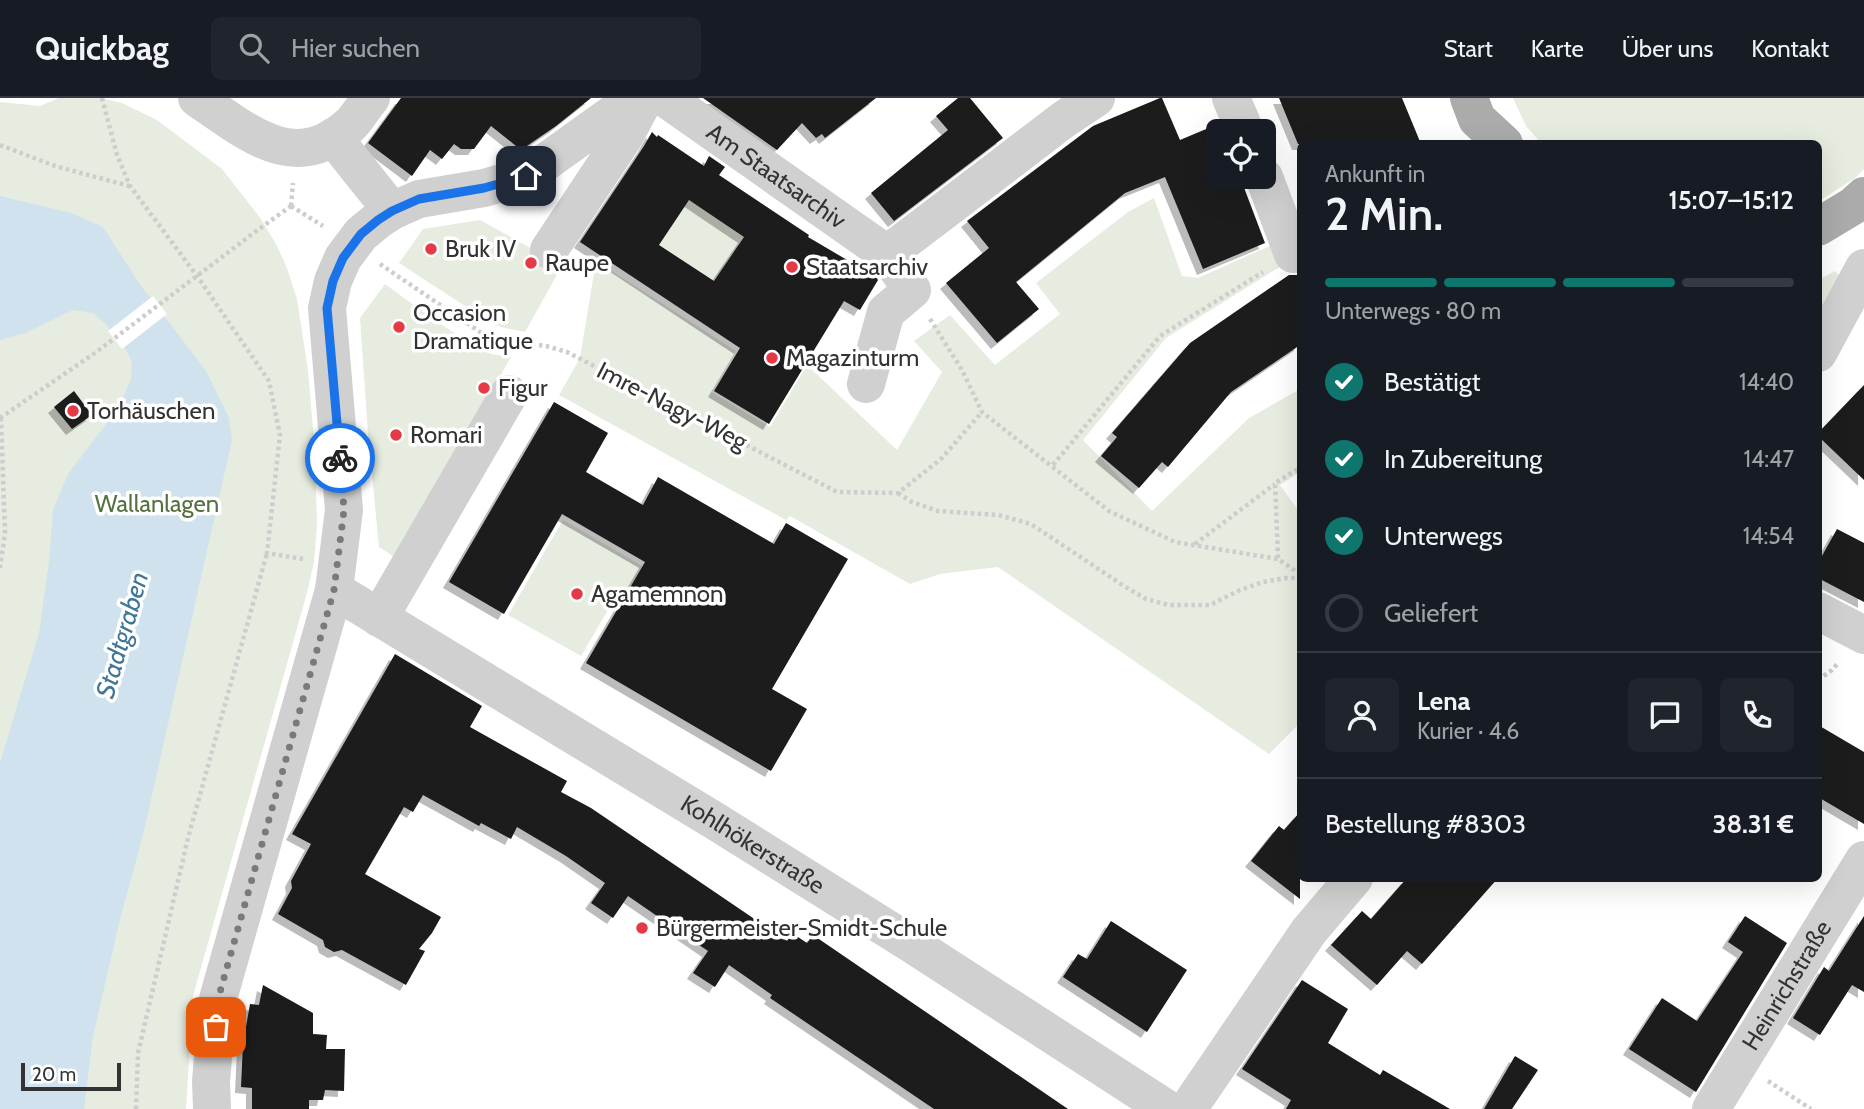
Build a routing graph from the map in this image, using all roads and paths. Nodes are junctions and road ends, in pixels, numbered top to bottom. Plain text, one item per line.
1 (102, 98) edge
2 (197, 98) edge
3 (370, 98) edge
4 (635, 98) edge
5 (645, 98) edge
6 (665, 98) edge
7 (1097, 98) edge
8 (1231, 98) edge
9 (1240, 119) edge
10 (334, 137) junction
11 (0, 145) edge
12 (130, 186) junction
13 (1269, 189) edge
14 (1864, 197) edge
15 (291, 206) dead end
16 (392, 211) junction
17 (1822, 225) edge
18 (352, 246) junction
19 (548, 250) dead end
20 (887, 254) junction
21 (1293, 254) joint
22 (197, 276) junction
23 (1861, 280) edge
24 (912, 289) junction
25 (1822, 346) edge
26 (866, 384) dead end
27 (509, 394) dead end
28 (982, 412) junction
29 (1, 418) edge
30 (1053, 465) junction
31 (1297, 470) edge
32 (1275, 483) junction
33 (898, 493) junction
34 (1194, 545) junction
35 (267, 553) junction
36 (1278, 559) junction
37 (0, 568) edge
38 (1297, 574) edge
39 (1297, 576) edge
40 (335, 577) junction
41 (1822, 613) edge
42 (379, 618) junction
43 (1864, 635) edge
44 (1864, 860) edge
45 (1351, 882) edge
46 (1739, 1063) junction
47 (135, 1109) edge
48 (212, 1109) edge
49 (1167, 1109) edge
50 (1188, 1109) edge
51 (1711, 1109) edge
52 (1811, 1109) edge

1 - 12 path
2 - 10 street
3 - 10 street
4 - 16 street
5 - 19 street
6 - 20 street, Am Staatsarchiv
7 - 20 street
8 - 9 street
10 - 16 street
11 - 12 path
12 - 22 path
13 - 21 street
14 - 17 main road
15 - 22 path
16 - 18 street
18 - 33 path, Imre-Nagy-Weg
18 - 40 street
20 - 24 street, Am Staatsarchiv
21 - 30 path
22 - 29 path
22 - 35 path
23 - 25 street
24 - 26 street
24 - 28 path
27 - 42 street
28 - 30 path
28 - 33 path
29 - 37 path
30 - 34 path
31 - 32 path
32 - 34 path
32 - 36 path
33 - 39 path
34 - 36 path
35 - 40 path
35 - 47 path
36 - 38 path
40 - 42 street, Kohlhökerstraße
40 - 48 street
41 - 43 street
42 - 49 street, Kohlhökerstraße
44 - 46 street, Heinrichstraße
45 - 50 street
46 - 51 street, Heinrichstraße
46 - 52 path

